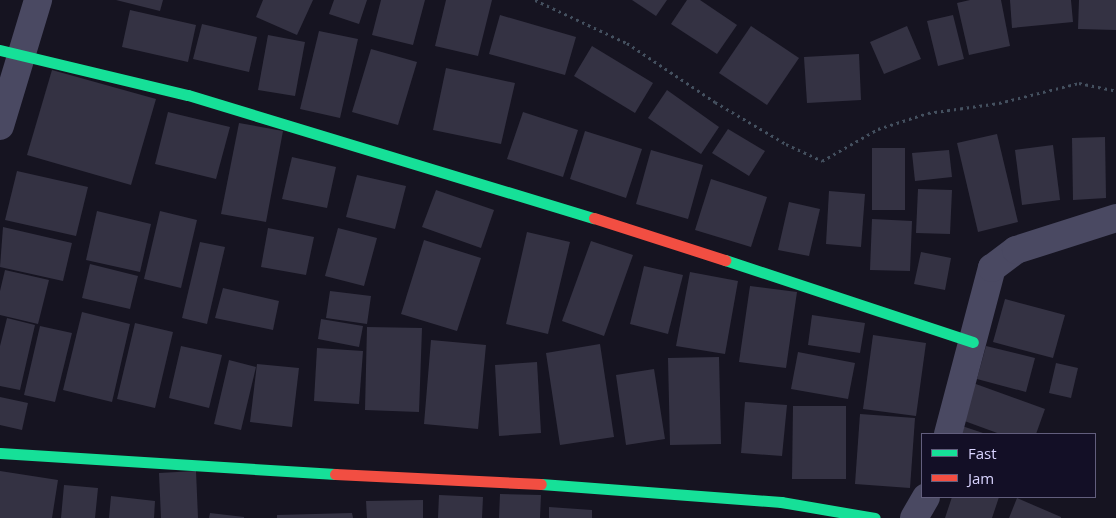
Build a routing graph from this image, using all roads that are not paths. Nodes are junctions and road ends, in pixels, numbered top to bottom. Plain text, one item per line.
1 (38, 0) edge
2 (10, 52) edge
3 (0, 126) edge
4 (1116, 218) edge
5 (973, 342) junction
6 (948, 433) edge
7 (0, 453) edge
8 (925, 498) edge
9 (875, 518) edge
10 (914, 518) edge

1 - 2 street
2 - 3 street
2 - 5 street
4 - 5 street
5 - 6 street
7 - 9 street
8 - 10 street

